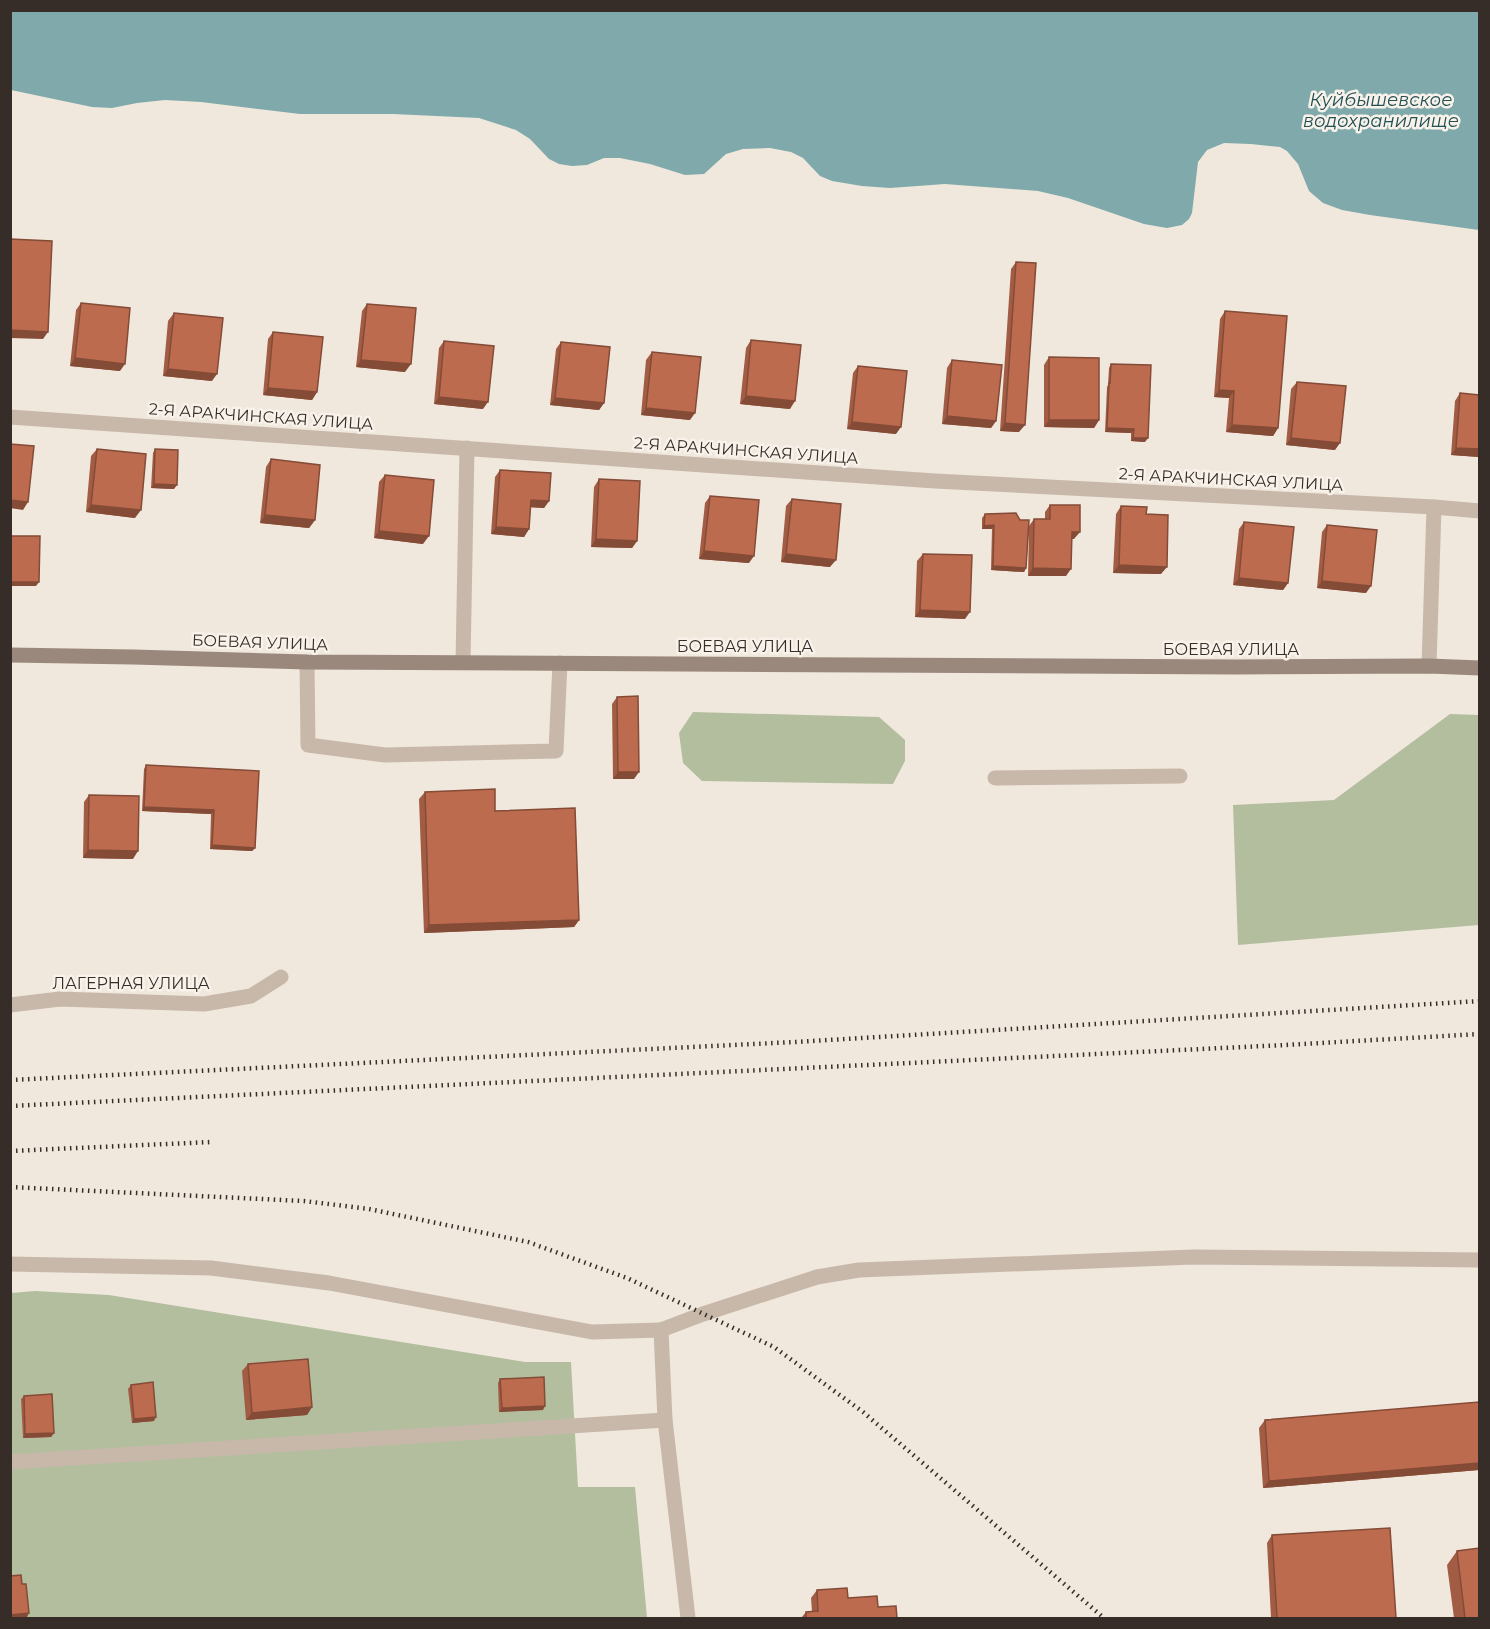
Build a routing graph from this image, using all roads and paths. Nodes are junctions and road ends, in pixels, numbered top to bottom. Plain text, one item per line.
1 (10, 417) edge
2 (467, 448) junction
3 (1434, 507) junction
4 (1479, 511) edge
5 (10, 655) edge
6 (307, 662) junction
7 (463, 662) junction
8 (560, 663) junction
9 (1429, 666) junction
10 (1479, 668) edge
11 (1180, 776) dead end
12 (995, 778) dead end
13 (281, 977) dead end
14 (10, 1005) edge
15 (1479, 1260) edge
16 (10, 1264) edge
17 (661, 1330) junction
18 (665, 1420) junction
19 (10, 1462) edge
20 (688, 1618) edge

1 - 2 street, 2-Я АРАКЧИНСКАЯ УЛИЦА
2 - 3 street, 2-Я АРАКЧИНСКАЯ УЛИЦА
2 - 7 street
3 - 4 street, 2-Я АРАКЧИНСКАЯ УЛИЦА
3 - 9 street
5 - 6 main road, БОЕВАЯ УЛИЦА
6 - 7 main road, БОЕВАЯ УЛИЦА
6 - 8 street
7 - 8 main road, БОЕВАЯ УЛИЦА
8 - 9 main road, БОЕВАЯ УЛИЦА
9 - 10 main road, БОЕВАЯ УЛИЦА
11 - 12 street
13 - 14 street, ЛАГЕРНАЯ УЛИЦА
15 - 17 street
16 - 17 street
17 - 18 street
18 - 19 street
18 - 20 street

